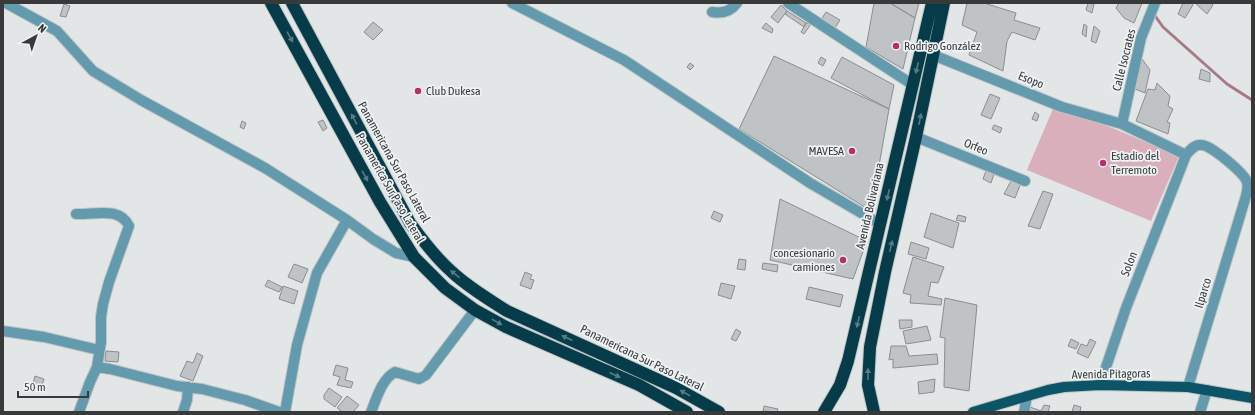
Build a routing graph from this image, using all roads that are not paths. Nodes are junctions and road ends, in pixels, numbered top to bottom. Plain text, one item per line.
1 (6, 3) edge
2 (271, 3) edge
3 (292, 3) edge
4 (512, 3) edge
5 (737, 3) edge
6 (788, 3) edge
7 (932, 3) edge
8 (944, 3) edge
9 (1155, 3) edge
10 (712, 12) dead end
11 (933, 54) junction
12 (913, 85) junction
13 (1122, 124) junction
14 (916, 137) junction
15 (1186, 155) junction
16 (1025, 181) dead end
17 (1248, 208) edge
18 (76, 214) dead end
19 (347, 220) junction
20 (880, 224) junction
21 (414, 257) junction
22 (475, 310) junction
23 (3, 331) edge
24 (99, 350) junction
25 (97, 367) junction
26 (1100, 385) junction
27 (188, 387) junction
28 (1188, 387) junction
29 (1207, 390) junction
30 (1027, 396) junction
31 (1252, 398) edge
32 (79, 412) edge
33 (183, 412) edge
34 (279, 412) edge
35 (285, 412) edge
36 (370, 412) edge
37 (687, 412) edge
38 (719, 412) edge
39 (824, 412) edge
40 (874, 412) edge
41 (973, 412) edge
42 (1024, 412) edge
43 (1200, 412) edge

1 - 19 street
2 -> 21 highway, Panamerica Sur Paso Lateral
38 -> 3 highway, Panamericana Sur Paso Lateral
4 - 20 street
5 - 10 street
6 - 12 street
7 -> 12 highway, Avenida Bolivariana
8 - 11 highway
9 - 13 street, Calle Isocrates
11 - 13 street, Esopo
14 -> 11 highway
12 -> 20 highway, Avenida Bolivariana
13 - 15 street, Esopo
14 - 16 street, Orfeo
40 -> 14 highway
15 - 17 street, Ilparco
15 - 26 street, Solon
17 - 28 street, Ilparco
18 - 24 street
19 - 21 street
19 - 35 street
20 -> 39 highway, Avenida Bolivariana
21 - 22 highway, Panamerica Sur Paso Lateral
22 - 36 street
22 -> 37 highway, Panamerica Sur Paso Lateral
23 - 24 street
24 - 25 street
25 - 27 street
25 - 32 street
26 - 28 main road, Avenida Pitagoras
26 - 30 main road, Avenida Pitagoras
27 - 33 street
27 - 34 street
28 - 29 main road, Avenida Pitagoras
29 - 31 main road, Avenida Pitagoras
29 - 43 street
30 - 41 main road, Avenida Pitagoras
30 - 42 street

